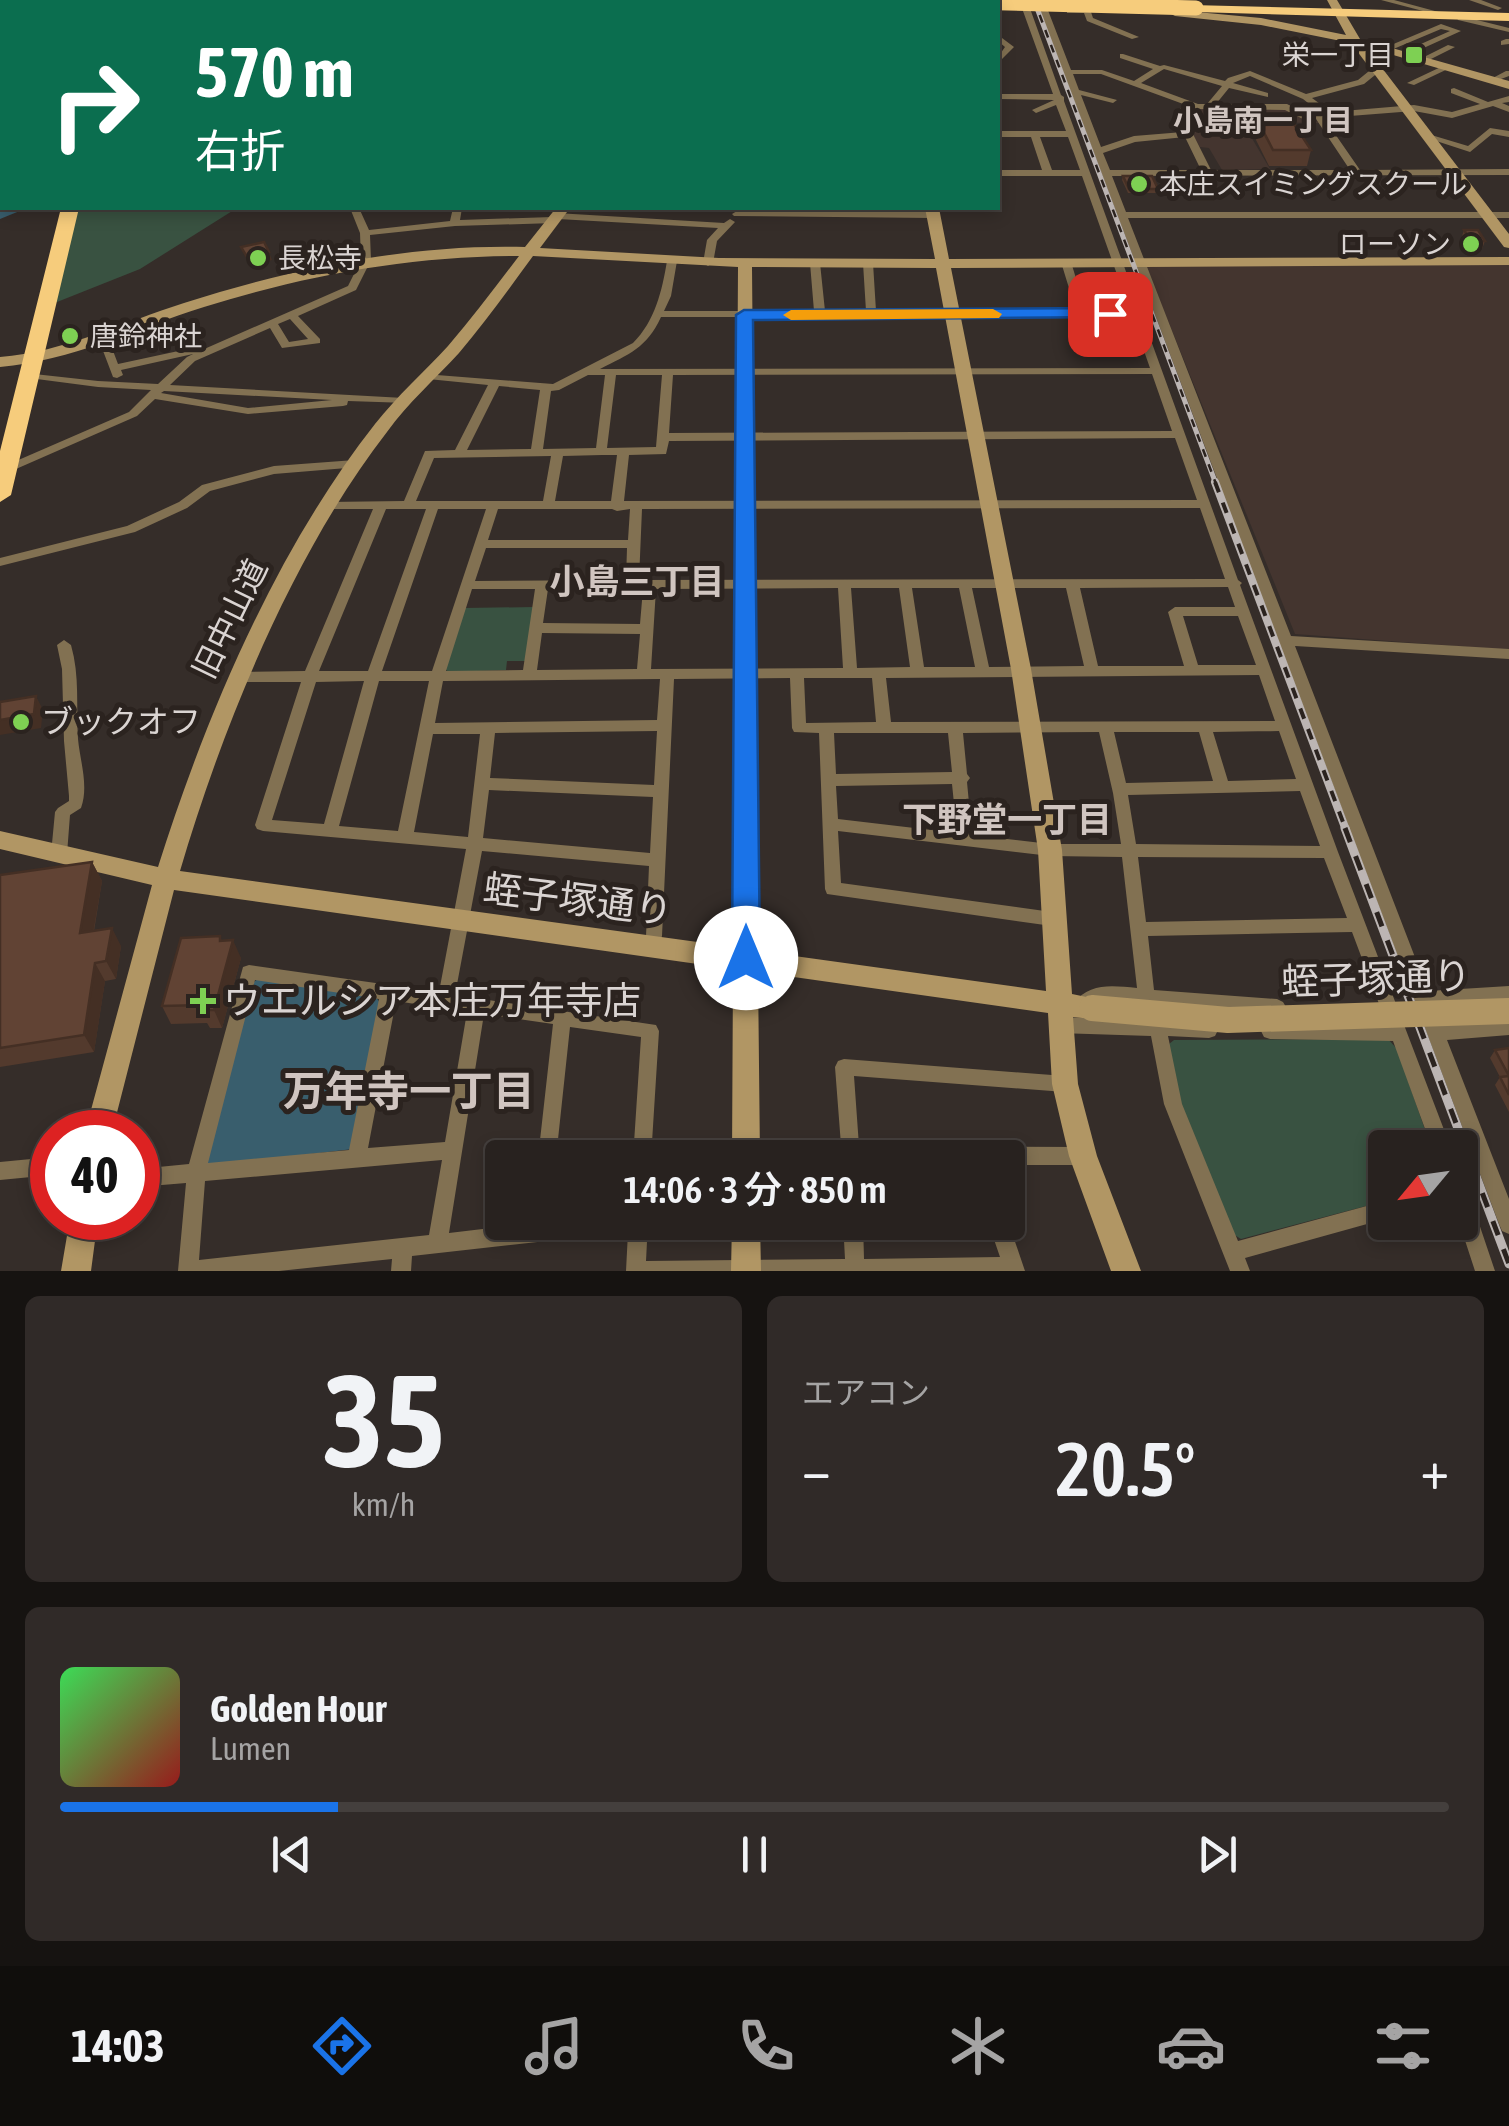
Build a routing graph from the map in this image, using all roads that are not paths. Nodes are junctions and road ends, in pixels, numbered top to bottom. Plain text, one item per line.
1 (1385, 0) edge
2 (1424, 0) edge
3 (1473, 0) edge
4 (1000, 3) edge
5 (1042, 3) edge
6 (1509, 4) edge
7 (1025, 5) edge
8 (1128, 5) edge
9 (1405, 6) junction
10 (1000, 7) edge
11 (1000, 7) edge
12 (1264, 8) junction
13 (1337, 9) edge
14 (1197, 10) junction
15 (1086, 11) junction
16 (1501, 16) edge
17 (1454, 17) junction
18 (1509, 30) edge
19 (1136, 37) dead end
20 (1000, 39) edge
21 (1354, 39) junction
22 (1451, 47) dead end
23 (1388, 48) junction
24 (1406, 54) junction
25 (1123, 56) dead end
26 (1000, 59) edge
27 (1424, 59) junction
28 (1164, 67) dead end
29 (1448, 67) junction
30 (1376, 69) junction
31 (1070, 72) junction
32 (1509, 74) edge
33 (1493, 80) junction
34 (1136, 83) junction
35 (1410, 83) dead end
36 (1225, 85) junction
37 (1509, 85) edge
38 (1454, 91) dead end
39 (1077, 92) junction
40 (1265, 95) dead end
41 (1306, 96) junction
42 (1000, 97) edge
43 (1060, 99) junction
44 (1509, 99) edge
45 (1113, 100) dead end
46 (1491, 103) junction
47 (1197, 106) junction
48 (1210, 106) junction
49 (1286, 106) junction
50 (1408, 109) junction
51 (1509, 109) edge
52 (1036, 110) dead end
53 (1323, 115) junction
54 (1452, 115) junction
55 (1468, 120) dead end
56 (1000, 134) edge
57 (1035, 134) junction
58 (1072, 134) junction
59 (1189, 134) junction
60 (1509, 134) edge
61 (1428, 137) junction
62 (1099, 151) junction
63 (1356, 171) junction
64 (1208, 172) junction
65 (1455, 172) junction
66 (1509, 172) edge
67 (1000, 173) edge
68 (1048, 173) junction
69 (1086, 173) junction
70 (1105, 173) junction
71 (70, 210) edge
72 (355, 210) edge
73 (457, 210) edge
74 (672, 210) edge
75 (738, 211) edge
76 (932, 211) edge
77 (1486, 214) junction
78 (1509, 214) edge
79 (558, 215) edge
80 (1123, 215) junction
81 (671, 222) junction
82 (455, 223) junction
83 (727, 226) junction
84 (366, 233) junction
85 (1509, 244) edge
86 (530, 252) junction
87 (1509, 260) edge
88 (1139, 261) junction
89 (672, 262) junction
90 (945, 262) junction
91 (1066, 262) junction
92 (1116, 262) junction
93 (708, 263) junction
94 (745, 263) junction
95 (868, 263) junction
96 (362, 264) junction
97 (815, 264) junction
98 (660, 314) junction
99 (820, 314) junction
100 (871, 314) junction
101 (952, 314) junction
102 (1082, 314) junction
103 (1138, 314) junction
104 (292, 315) junction
105 (744, 315) junction
106 (272, 323) junction
107 (102, 335) junction
108 (215, 346) junction
109 (0, 362) edge
110 (31, 366) junction
111 (114, 368) junction
112 (965, 370) junction
113 (611, 371) junction
114 (668, 371) junction
115 (746, 371) junction
116 (1157, 371) junction
117 (586, 372) junction
118 (428, 376) junction
119 (495, 382) junction
120 (121, 385) junction
121 (546, 390) junction
122 (161, 391) junction
123 (369, 398) junction
124 (404, 401) junction
125 (975, 434) junction
126 (1180, 434) junction
127 (746, 435) junction
128 (664, 438) junction
129 (537, 452) junction
130 (601, 452) junction
131 (623, 452) junction
132 (460, 453) junction
133 (558, 453) junction
134 (356, 464) junction
135 (3, 471) edge
136 (0, 495) edge
137 (1206, 504) junction
138 (331, 505) junction
139 (381, 505) junction
140 (548, 505) junction
141 (989, 505) junction
142 (408, 506) junction
143 (433, 506) junction
144 (493, 506) junction
145 (636, 506) junction
146 (746, 506) junction
147 (616, 508) junction
148 (480, 544) junction
149 (634, 544) junction
150 (0, 562) edge
151 (1235, 583) junction
152 (632, 584) junction
153 (650, 584) junction
154 (1004, 584) junction
155 (1072, 584) junction
156 (467, 585) junction
157 (542, 585) junction
158 (746, 585) junction
159 (844, 586) junction
160 (965, 586) junction
161 (905, 587) junction
162 (1244, 611) junction
163 (536, 628) junction
164 (646, 628) junction
165 (1287, 640) junction
166 (64, 644) dead end
167 (1509, 654) edge
168 (982, 669) junction
169 (1021, 669) junction
170 (1092, 669) junction
171 (1192, 669) junction
172 (1265, 670) junction
173 (850, 671) junction
174 (878, 671) junction
175 (918, 671) junction
176 (745, 672) junction
177 (797, 672) junction
178 (644, 673) junction
179 (667, 673) junction
180 (528, 674) junction
181 (373, 676) junction
182 (437, 676) junction
183 (237, 677) junction
184 (310, 677) junction
185 (664, 725) junction
186 (1204, 725) junction
187 (884, 726) junction
188 (954, 726) junction
189 (1105, 726) junction
190 (1286, 726) junction
191 (826, 728) junction
192 (1028, 728) junction
193 (427, 729) junction
194 (488, 730) junction
195 (962, 778) junction
196 (829, 780) junction
197 (482, 784) junction
198 (1306, 785) junction
199 (1222, 787) junction
200 (1123, 789) junction
201 (660, 791) junction
202 (831, 824) junction
203 (330, 831) junction
204 (405, 837) junction
205 (0, 840) edge
206 (965, 840) junction
207 (476, 843) junction
208 (1050, 850) junction
209 (1132, 851) junction
210 (1330, 852) junction
211 (59, 854) junction
212 (659, 860) junction
213 (168, 880) junction
214 (1052, 919) junction
215 (459, 922) junction
216 (1358, 925) junction
217 (1138, 929) junction
218 (654, 936) dead end
219 (746, 958) junction
220 (389, 993) junction
221 (1509, 994) edge
222 (1146, 995) junction
223 (446, 999) junction
224 (1423, 999) junction
225 (477, 1004) junction
226 (1387, 1004) junction
227 (1072, 1011) junction
228 (1509, 1011) edge
229 (562, 1018) junction
230 (1509, 1026) edge
231 (1158, 1030) junction
232 (1400, 1033) junction
233 (1436, 1033) junction
234 (1065, 1084) junction
235 (103, 1110) edge
236 (1435, 1130) edge
237 (550, 1140) edge
238 (643, 1140) edge
239 (746, 1140) edge
240 (849, 1140) edge
241 (452, 1150) junction
242 (1083, 1156) junction
243 (1025, 1157) edge
244 (357, 1159) junction
245 (30, 1168) edge
246 (0, 1171) edge
247 (196, 1172) junction
248 (160, 1176) edge
249 (1368, 1216) edge
250 (1509, 1224) edge
251 (485, 1237) edge
252 (81, 1240) edge
253 (636, 1240) edge
254 (746, 1240) edge
255 (854, 1240) edge
256 (1004, 1240) edge
257 (1475, 1240) edge
258 (437, 1244) junction
259 (402, 1248) junction
260 (1236, 1262) edge
261 (1014, 1269) edge
262 (746, 1270) edge
263 (855, 1270) edge
264 (76, 1271) edge
265 (188, 1271) edge
266 (401, 1271) edge
267 (636, 1271) edge
268 (1126, 1271) edge
269 (1485, 1271) edge

1 - 9 street
2 - 9 street
3 - 16 street
4 - 14 highway, bridge
5 - 8 street
5 - 15 street
5 - 31 street
6 - 16 street
7 - 11 street
7 - 43 street
8 - 12 street
8 - 15 street
8 - 21 street
9 - 17 street
10 - 14 highway, bridge
12 - 13 highway
12 - 14 highway
13 - 14 highway
13 - 17 highway
13 - 21 street
15 - 19 street
16 - 17 highway
17 - 18 street
20 - 26 street
21 - 23 street
21 - 30 street
22 - 27 street
23 - 24 street
23 - 24 street
24 - 27 street
25 - 34 street
27 - 29 street
28 - 36 street
29 - 33 street
29 - 35 street
30 - 41 street
30 - 50 street
31 - 34 street
31 - 39 street
32 - 33 street
33 - 37 street
34 - 47 street
36 - 40 street
36 - 41 street
36 - 48 street
38 - 46 street
39 - 45 street
39 - 62 street
41 - 49 street
41 - 53 street
42 - 43 street
43 - 52 street
43 - 58 street
44 - 46 street
46 - 51 street
46 - 54 street
47 - 48 street
47 - 59 street
48 - 49 street
49 - 53 street
50 - 53 street
50 - 54 street
50 - 61 street
53 - 63 street
54 - 55 street
56 - 57 street
57 - 58 street
57 - 68 street
58 - 69 street
59 - 62 street
59 - 64 street
60 - 61 street
61 - 65 street
62 - 70 street
63 - 64 street
63 - 65 street
64 - 70 street
65 - 66 street
65 - 77 street
67 - 68 street
68 - 69 street
69 - 92 street
70 - 80 street
71 - 110 highway
72 - 84 street
73 - 82 street
74 - 81 street
75 - 76 street
75 - 83 street
76 - 90 street
77 - 78 street
77 - 80 street
77 - 85 street
79 - 81 street
79 - 82 street
79 - 86 street, 旧中山道
80 - 88 street
81 - 83 street
82 - 84 street
83 - 93 street
84 - 96 street
86 - 89 street
86 - 96 street
86 - 118 street, 旧中山道
87 - 88 street
88 - 92 street
88 - 165 street
89 - 93 street
89 - 98 street
90 - 91 street
90 - 95 street
90 - 101 street
91 - 92 street
91 - 102 street
92 - 103 street
93 - 94 street
94 - 97 street
94 - 105 street
95 - 97 street
95 - 100 street
96 - 104 street
96 - 107 street
97 - 99 street
98 - 105 street
98 - 117 street
99 - 100 street
99 - 105 street
100 - 101 street
101 - 102 street
101 - 112 street
102 - 103 street
103 - 116 street
104 - 106 street
104 - 106 street
105 - 115 street
106 - 108 street
107 - 110 street
107 - 111 street
108 - 111 street
108 - 122 street
109 - 110 street
110 - 120 street
110 - 135 highway
111 - 120 street
112 - 115 street
112 - 116 street
112 - 125 street
113 - 114 street
113 - 117 street
113 - 130 street
114 - 115 street
114 - 128 street
115 - 127 street
116 - 126 street
117 - 121 street
118 - 119 street
118 - 124 street, 旧中山道
119 - 121 street
119 - 132 street
120 - 122 street
121 - 129 street
122 - 123 street
122 - 123 street
122 - 135 street
123 - 124 street
124 - 134 street, 旧中山道
125 - 126 street
125 - 127 street
125 - 141 street
126 - 137 street
127 - 128 street
127 - 146 street
128 - 131 street
129 - 132 street
129 - 133 street
130 - 131 street
130 - 133 street
131 - 147 street
132 - 142 street
133 - 140 street
134 - 138 street, 旧中山道
134 - 150 street
135 - 136 highway
137 - 141 street
137 - 151 street
138 - 139 street
138 - 183 street, 旧中山道
139 - 142 street
139 - 184 street
140 - 144 street
140 - 147 street
141 - 146 street
141 - 154 street
142 - 143 street
143 - 144 street
143 - 181 street
144 - 148 street
145 - 146 street
145 - 147 street
145 - 149 street
146 - 158 street
148 - 149 street
148 - 156 street
149 - 152 street
151 - 155 street
151 - 162 street
152 - 153 street
152 - 157 street
153 - 158 street
153 - 164 street
154 - 155 street
154 - 160 street
154 - 169 street
155 - 170 street
156 - 157 street
156 - 182 street
157 - 163 street
158 - 159 street
158 - 176 street
159 - 161 street
159 - 173 street
160 - 161 street
160 - 168 street
161 - 175 street
162 - 171 street
162 - 172 street
163 - 164 street
163 - 180 street
164 - 178 street
165 - 167 street
165 - 224 street
166 - 211 street
168 - 169 street
168 - 175 street
169 - 170 street
169 - 192 street
170 - 171 street
171 - 172 street
172 - 190 street
173 - 174 street
173 - 177 street
174 - 175 street
174 - 187 street
176 - 177 street
176 - 179 street
176 - 219 street
177 - 191 street
178 - 179 street
178 - 180 street
179 - 185 street
180 - 182 street
181 - 182 street
181 - 184 street
181 - 203 street
182 - 193 street
183 - 184 street
183 - 213 street, 旧中山道
184 - 203 street
185 - 194 street
185 - 201 street
186 - 189 street
186 - 190 street
186 - 199 street
187 - 188 street
187 - 191 street
188 - 192 street
188 - 195 street
189 - 192 street
189 - 200 street
190 - 198 street
191 - 196 street
192 - 208 street
193 - 194 street
193 - 204 street
194 - 197 street
195 - 196 street
195 - 206 street
196 - 202 street
197 - 201 street
197 - 207 street
198 - 199 street
198 - 210 street
199 - 200 street
200 - 209 street
201 - 212 street
202 - 206 street
202 - 214 street
203 - 204 street
204 - 207 street
205 - 211 street, 蛭子塚通り
206 - 208 street
207 - 212 street
207 - 215 street
208 - 209 street
208 - 214 street
209 - 210 street
209 - 217 street
210 - 216 street
211 - 213 street, 蛭子塚通り
212 - 218 street
213 - 215 street, 蛭子塚通り
213 - 235 street, 旧中山道
214 - 227 street
215 - 219 street, 蛭子塚通り
215 - 223 street
216 - 217 street
216 - 226 street
217 - 222 street
219 - 227 street, 蛭子塚通り
219 - 239 street
220 - 223 street
220 - 244 street
220 - 247 street
221 - 224 street
222 - 226 street
222 - 227 street
223 - 225 street
224 - 233 street
225 - 229 street
225 - 241 street
226 - 232 street
227 - 228 street, 蛭子塚通り, bridge
227 - 231 street
227 - 234 street
229 - 237 street
229 - 238 street
230 - 233 street
231 - 232 street
231 - 260 street
232 - 236 street
233 - 250 street
234 - 240 street
234 - 242 street
241 - 244 street
241 - 258 street
242 - 243 street
242 - 268 street
244 - 247 street
245 - 246 street
247 - 248 street
247 - 265 street
249 - 260 street
251 - 258 street
252 - 264 street
253 - 267 street
254 - 262 street
255 - 263 street
256 - 261 street
257 - 269 street
258 - 259 street
259 - 265 street
259 - 266 street
261 - 263 street
262 - 263 street
262 - 267 street

